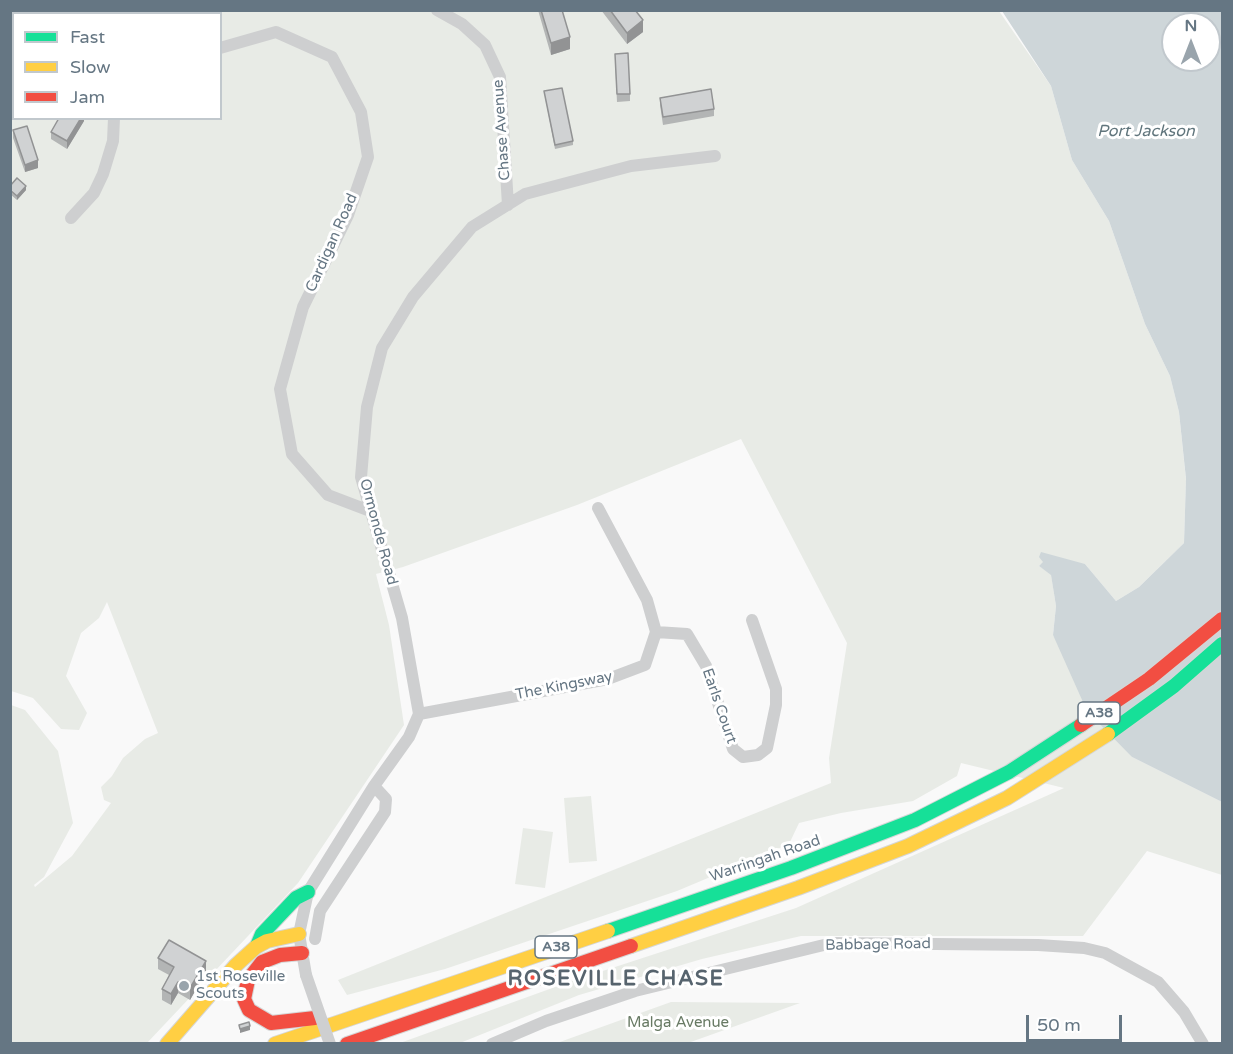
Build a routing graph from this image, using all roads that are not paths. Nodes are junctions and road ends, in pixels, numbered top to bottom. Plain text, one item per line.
1 (436, 10) edge
2 (222, 47) edge
3 (114, 120) edge
4 (715, 156) dead end
5 (508, 205) junction
6 (72, 218) dead end
7 (598, 508) dead end
8 (370, 511) junction
9 (752, 620) dead end
10 (1222, 620) edge
11 (656, 632) junction
12 (1222, 644) edge
13 (419, 714) junction
14 (374, 786) junction
15 (308, 892) junction
16 (299, 934) junction
17 (315, 939) dead end
18 (256, 948) junction
19 (302, 953) junction
20 (390, 1004) junction
21 (167, 1044) edge
22 (275, 1044) edge
23 (330, 1044) edge
24 (347, 1044) edge
25 (492, 1044) edge
26 (1203, 1044) edge

1 - 5 street, Chase Avenue
2 - 8 street, Cardigan Road
3 - 6 street
4 - 5 street, Ormonde Road
5 - 8 street, Ormonde Road
7 - 11 street
8 - 13 street, Ormonde Road
9 - 11 street, Earls Court
10 - 20 highway, Warringah Road / A38
11 - 13 street, The Kingsway
12 - 24 highway, A38
13 - 14 street
14 - 15 street
14 - 17 street
15 - 16 street
15 - 18 highway
16 - 18 highway
16 - 19 street
18 - 21 highway
19 - 20 highway
19 - 23 street, bridge
20 - 22 highway, Warringah Road / A38
25 - 26 street, Babbage Road

